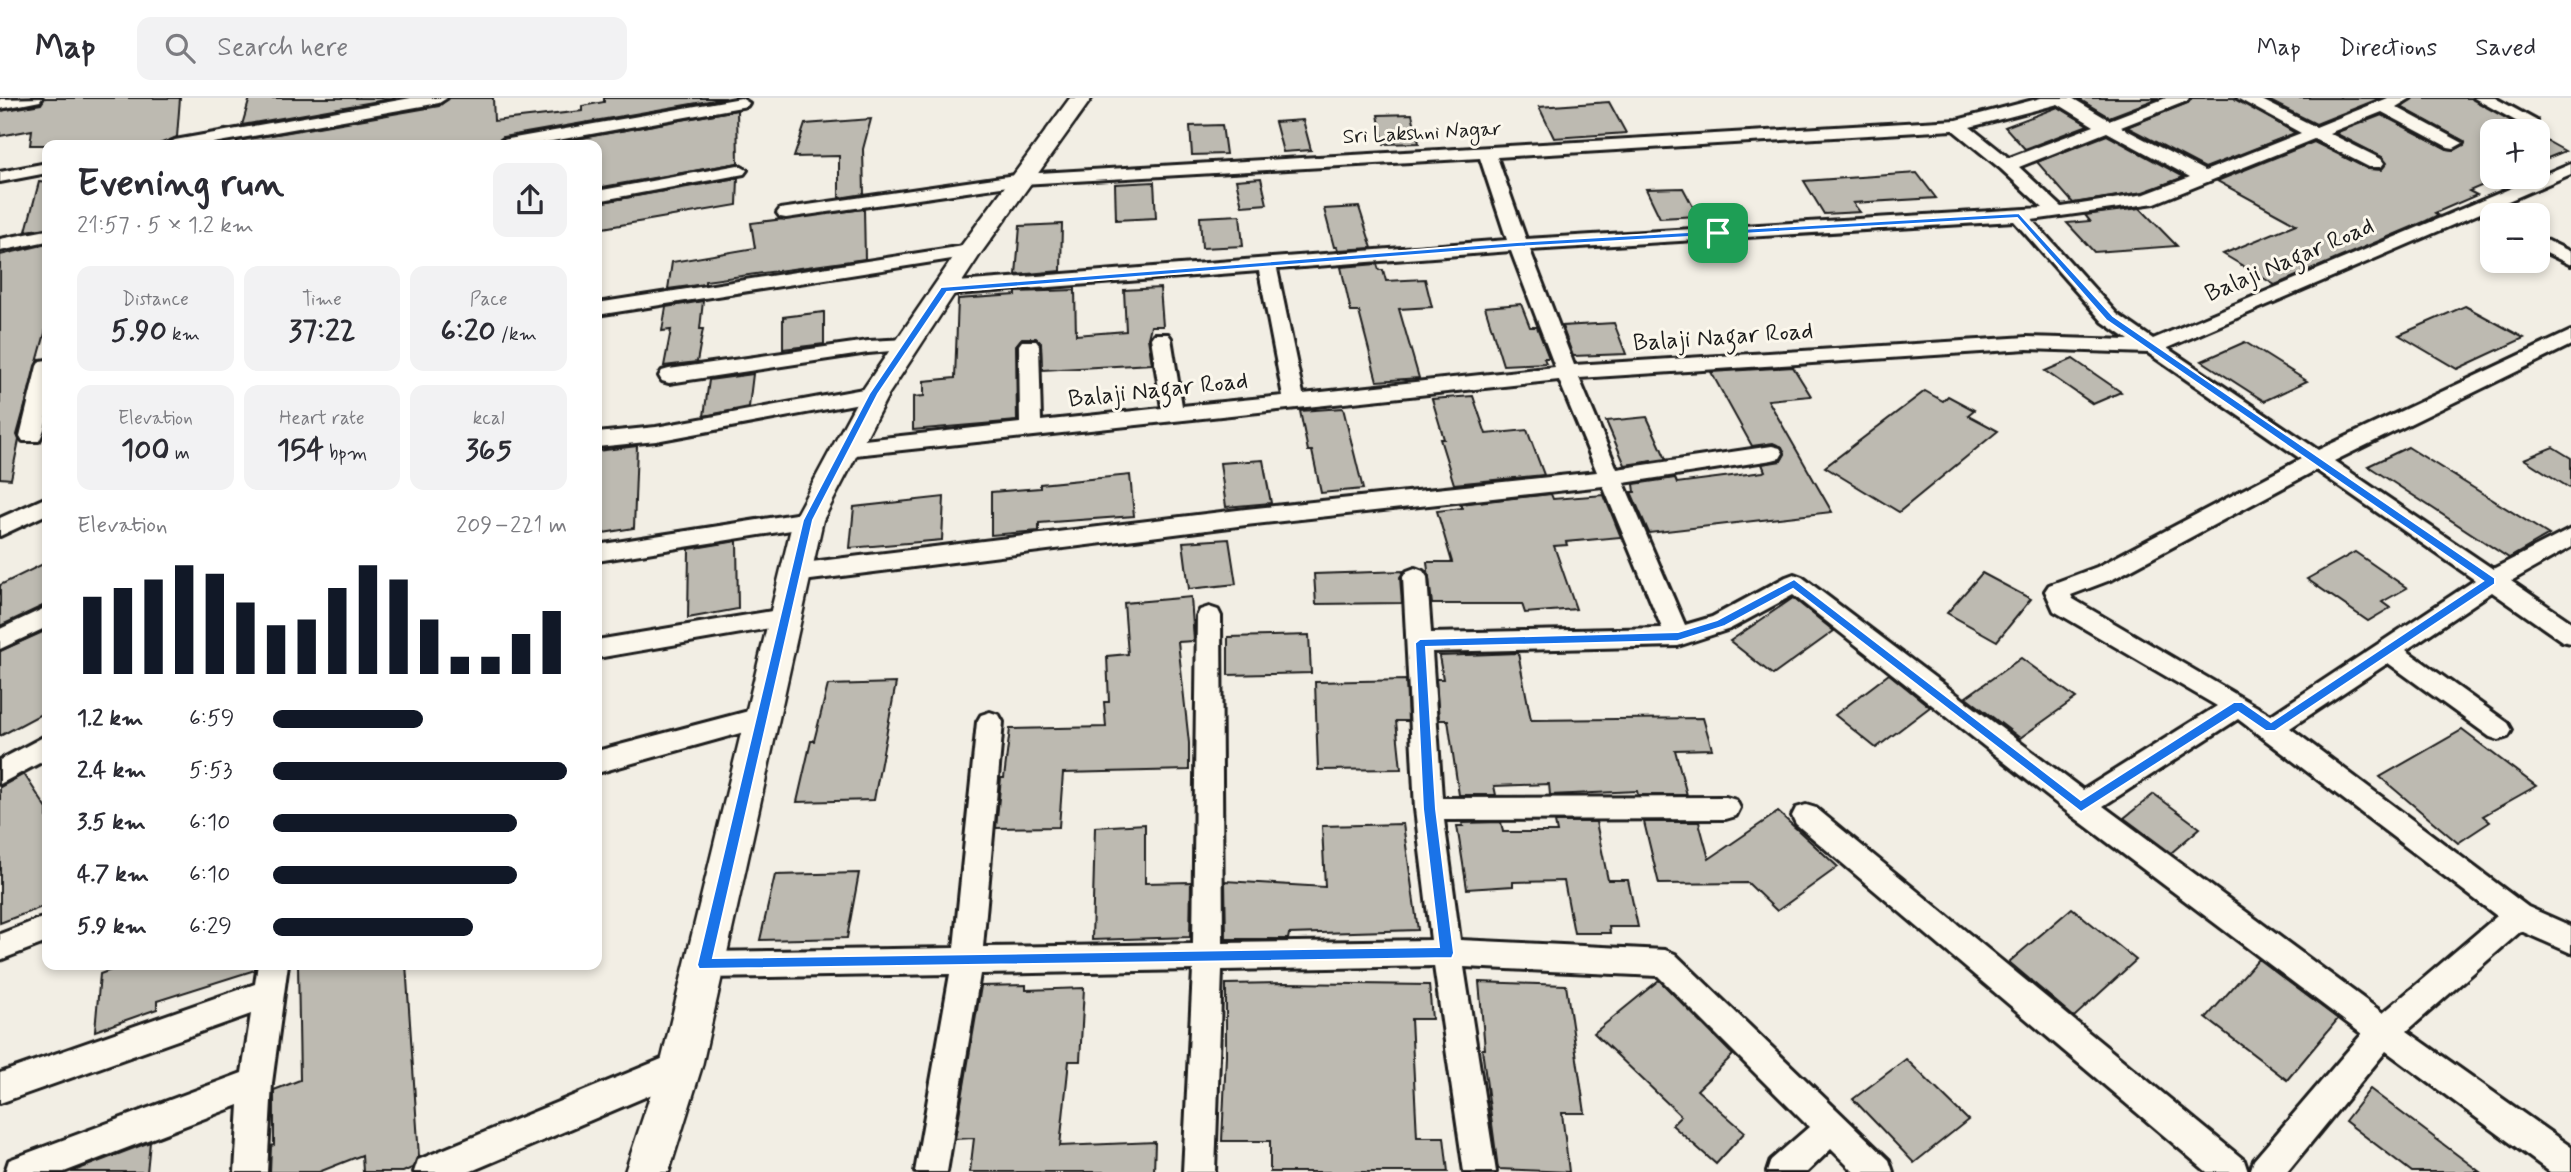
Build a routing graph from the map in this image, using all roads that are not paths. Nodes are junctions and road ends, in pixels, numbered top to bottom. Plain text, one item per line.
1 (34, 98) edge
2 (318, 98) edge
3 (439, 98) edge
4 (1081, 98) edge
5 (2060, 98) edge
6 (2180, 98) edge
7 (2245, 98) edge
8 (2403, 98) edge
9 (2483, 98) edge
10 (741, 103) dead end
11 (0, 104) edge
12 (2382, 106) junction
13 (2525, 119) edge
14 (317, 120) junction
15 (1957, 125) junction
16 (2107, 126) junction
17 (2314, 133) junction
18 (203, 140) edge
19 (558, 140) edge
20 (2454, 143) dead end
21 (1486, 151) junction
22 (2375, 163) dead end
23 (2007, 165) junction
24 (2571, 168) edge
25 (42, 169) edge
26 (738, 170) dead end
27 (0, 177) edge
28 (2204, 177) junction
29 (1022, 179) junction
30 (602, 195) edge
31 (2470, 210) junction
32 (786, 213) dead end
33 (2058, 213) junction
34 (2480, 215) edge
35 (2019, 216) junction
36 (42, 237) edge
37 (1517, 244) junction
38 (0, 245) edge
39 (2550, 248) edge
40 (970, 251) junction
41 (2571, 259) edge
42 (1267, 264) junction
43 (945, 289) junction
44 (602, 308) edge
45 (2571, 337) edge
46 (1161, 338) dead end
47 (907, 345) junction
48 (1029, 345) dead end
49 (2151, 347) junction
50 (1569, 372) junction
51 (669, 376) dead end
52 (42, 389) edge
53 (874, 394) junction
54 (1294, 401) junction
55 (1174, 414) junction
56 (1031, 429) junction
57 (32, 436) dead end
58 (602, 439) edge
59 (846, 449) junction
60 (1772, 453) dead end
61 (2315, 461) junction
62 (1610, 478) junction
63 (42, 508) edge
64 (4, 520) edge
65 (808, 520) junction
66 (2571, 537) edge
67 (602, 552) edge
68 (795, 573) junction
69 (1415, 577) dead end
70 (2491, 581) junction
71 (1209, 616) dead end
72 (42, 618) edge
73 (784, 618) junction
74 (2571, 635) edge
75 (1678, 636) junction
76 (0, 639) edge
77 (1420, 643) junction
78 (602, 648) edge
79 (2388, 650) junction
80 (2238, 706) junction
81 (760, 719) junction
82 (990, 722) dead end
83 (2270, 728) junction
84 (2499, 730) dead end
85 (42, 749) edge
86 (602, 761) edge
87 (0, 773) edge
88 (2081, 806) junction
89 (1726, 808) dead end
90 (1429, 809) junction
91 (1805, 816) dead end
92 (2518, 916) junction
93 (42, 931) edge
94 (2571, 940) edge
95 (0, 947) edge
96 (1447, 953) junction
97 (1208, 956) junction
98 (967, 962) junction
99 (704, 965) junction
100 (272, 979) edge
101 (2382, 1033) junction
102 (681, 1066) junction
103 (256, 1083) junction
104 (0, 1088) edge
105 (1832, 1127) junction
106 (2571, 1167) edge
107 (21, 1172) edge
108 (251, 1172) edge
109 (430, 1172) edge
110 (647, 1172) edge
111 (931, 1172) edge
112 (1199, 1172) edge
113 (1480, 1172) edge
114 (1783, 1172) edge
115 (1877, 1172) edge
116 (2232, 1172) edge
117 (2266, 1172) edge

1 - 11 street
2 - 14 street
3 - 14 street
4 - 29 street
5 - 15 street, Sri Lakshni Nagar
5 - 16 street
6 - 16 street
7 - 17 street
8 - 12 street
9 - 13 street
10 - 19 street
12 - 17 street
12 - 20 street
14 - 18 street
15 - 21 street, Sri Lakshni Nagar
15 - 23 street
16 - 23 street
16 - 28 street
17 - 22 street
17 - 28 street
21 - 29 street, Sri Lakshni Nagar
21 - 37 street
23 - 33 street
24 - 31 street, Balaji Nagar Road
25 - 27 street
26 - 30 street
28 - 33 street
29 - 32 street, Sri Lakshni Nagar
29 - 40 street
31 - 34 street
31 - 49 street, Balaji Nagar Road
33 - 35 street
35 - 37 street
35 - 49 street
36 - 38 street
37 - 42 street
37 - 50 street
39 - 41 street
40 - 43 street
40 - 44 street
42 - 43 street
42 - 54 street
43 - 47 street
45 - 61 street
46 - 55 street
47 - 51 street
47 - 53 street
48 - 56 street
49 - 50 street, Balaji Nagar Road
49 - 61 street
50 - 54 street, Balaji Nagar Road
50 - 62 street
52 - 57 street
53 - 58 street
53 - 59 street
54 - 55 street, Balaji Nagar Road
55 - 56 street, Balaji Nagar Road
56 - 59 street, Balaji Nagar Road
59 - 65 street
60 - 62 street
61 - 70 street
61 - 80 street
62 - 68 street
62 - 75 street
63 - 64 street
65 - 67 street
65 - 68 street
66 - 70 street
68 - 73 street
69 - 77 street
70 - 74 street
70 - 79 street
71 - 97 street
72 - 76 street
73 - 78 street
73 - 81 street
75 - 77 street
75 - 88 street
77 - 90 street
79 - 83 street
79 - 84 street
80 - 83 street
80 - 88 street
81 - 86 street
81 - 99 street
82 - 98 street
83 - 92 street
85 - 87 street
88 - 101 street
89 - 90 street
90 - 96 street
91 - 116 street
92 - 94 street
92 - 101 street
93 - 95 street
96 - 97 street
96 - 105 street
96 - 113 street
97 - 98 street
97 - 112 street
98 - 99 street
98 - 111 street
99 - 102 street
100 - 103 street
100 - 104 street
101 - 106 street
101 - 117 street
102 - 109 street
102 - 110 street
103 - 107 street
103 - 108 street
105 - 114 street
105 - 115 street

